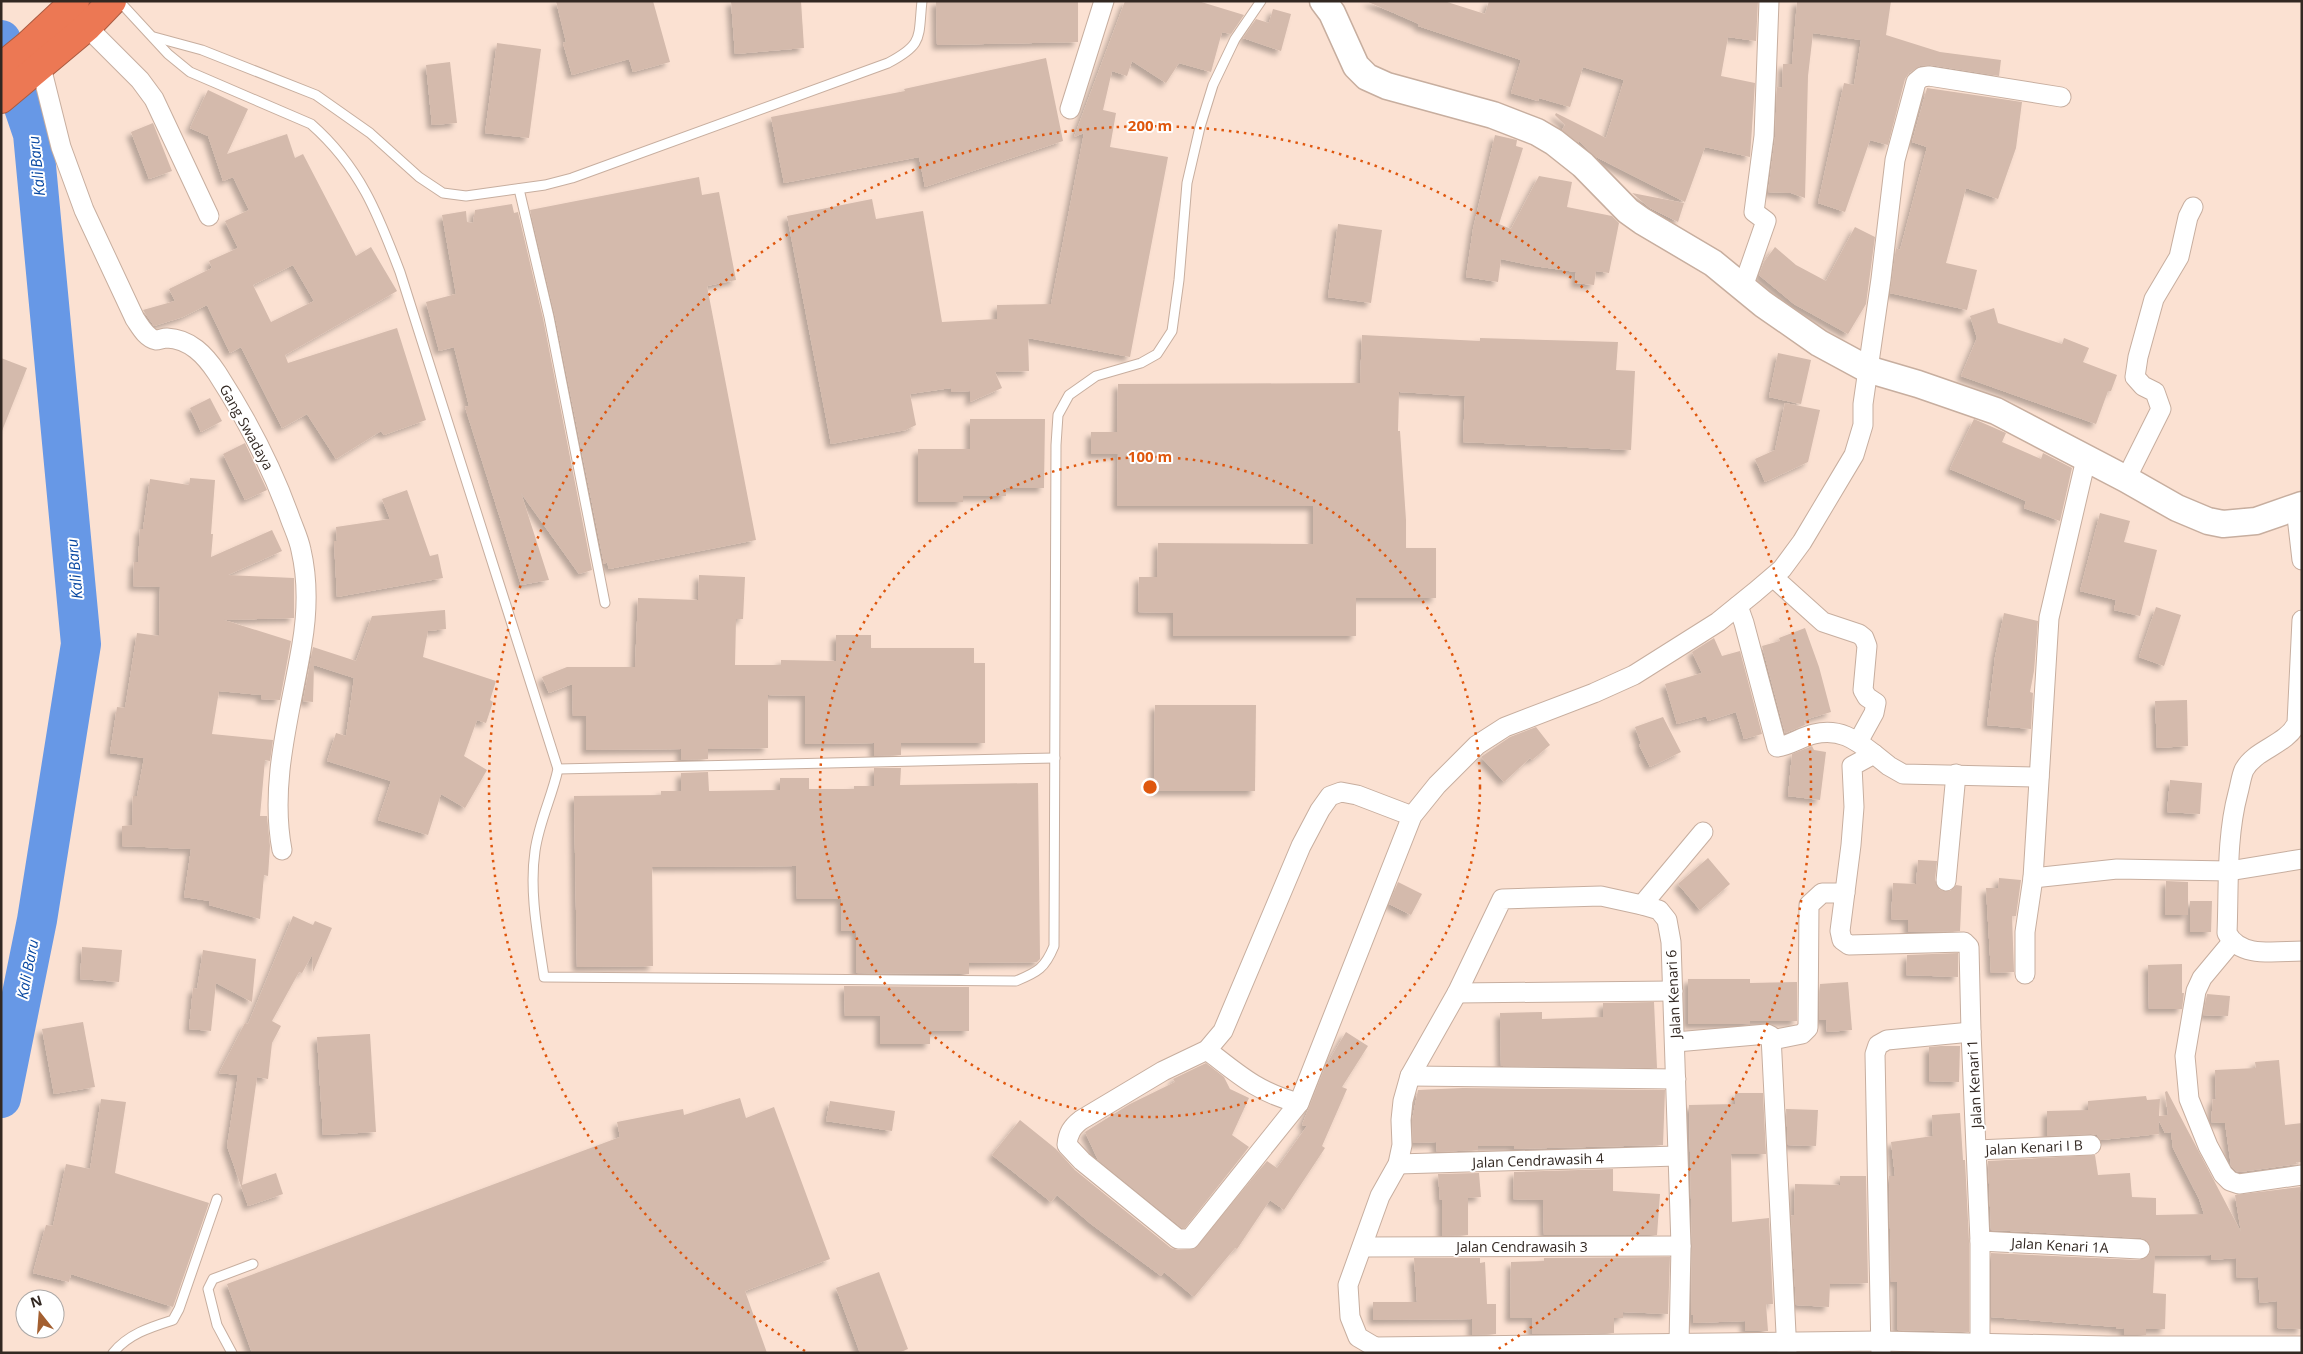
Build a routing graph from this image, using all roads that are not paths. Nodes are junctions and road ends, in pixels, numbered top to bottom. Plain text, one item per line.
1 (75, 1) edge
2 (112, 1) edge
3 (118, 1) edge
4 (922, 1) edge
5 (1104, 1) edge
6 (1261, 1) edge
7 (1768, 1) edge
8 (1330, 5) edge
9 (87, 27) junction
10 (154, 37) junction
11 (35, 61) junction
12 (1, 67) edge
13 (2060, 97) dead end
14 (1, 99) edge
15 (1070, 109) dead end
16 (519, 189) junction
17 (2193, 207) dead end
18 (209, 216) dead end
19 (1743, 287) junction
20 (1867, 370) junction
21 (2086, 459) junction
22 (2126, 479) junction
23 (2299, 507) edge
24 (2302, 560) edge
25 (1773, 577) junction
26 (605, 603) dead end
27 (1738, 606) junction
28 (2302, 620) edge
29 (2301, 653) edge
30 (1858, 742) junction
31 (1874, 754) junction
32 (1055, 758) junction
33 (558, 769) junction
34 (1956, 774) junction
35 (2039, 777) junction
36 (1412, 816) junction
37 (1703, 832) dead end
38 (282, 850) dead end
39 (2302, 859) edge
40 (2229, 871) junction
41 (2033, 878) junction
42 (1946, 881) dead end
43 (1845, 893) junction
44 (1642, 904) junction
45 (2232, 942) junction
46 (2302, 951) edge
47 (2025, 974) dead end
48 (1673, 991) junction
49 (1457, 993) junction
50 (1971, 1032) junction
51 (1772, 1040) junction
52 (1676, 1042) junction
53 (1207, 1050) junction
54 (1410, 1076) junction
55 (1676, 1079) junction
56 (1299, 1103) junction
57 (2091, 1145) dead end
58 (1977, 1150) junction
59 (1677, 1156) junction
60 (1398, 1164) junction
61 (2302, 1175) edge
62 (218, 1199) dead end
63 (1980, 1241) junction
64 (1681, 1246) junction
65 (1362, 1247) junction
66 (2140, 1248) dead end
67 (253, 1264) dead end
68 (2302, 1346) edge
69 (1671, 1347) edge
70 (1881, 1347) edge
71 (1726, 1348) edge
72 (1787, 1348) edge
73 (1980, 1348) edge
74 (2107, 1349) edge
75 (1376, 1350) edge
76 (113, 1353) edge
77 (232, 1353) edge

1 - 11 highway
2 - 9 highway
3 - 10 lane
4 - 16 lane
5 - 15 street
6 - 32 lane
7 - 19 street
8 - 19 street
9 - 11 highway
9 - 18 street
10 - 16 lane
10 - 33 lane
11 - 12 highway
11 - 14 highway
11 - 38 street, Gang Swadaya
13 - 20 street
16 - 26 lane
17 - 22 street
19 - 20 street
20 - 21 street
20 - 25 street
21 - 22 street
21 - 35 street
22 - 23 street
23 - 24 street
25 - 27 street
25 - 30 street
27 - 30 street
27 - 36 street
28 - 29 street
29 - 40 street
30 - 31 street
31 - 34 street
31 - 43 street
32 - 33 lane
32 - 33 lane
34 - 35 street
34 - 42 street
35 - 41 street
36 - 53 street
36 - 56 street
37 - 44 street
39 - 40 street
40 - 41 street
40 - 45 street
41 - 47 street
43 - 50 street, Jalan Kenari 1
43 - 51 street
44 - 48 street, Jalan Kenari 6
44 - 49 street, Jalan Kenari 6
45 - 46 street
45 - 61 street
48 - 49 street
48 - 52 street, Jalan Kenari 6
49 - 54 street
50 - 58 street, Jalan Kenari 1
50 - 70 street
51 - 52 street
51 - 72 street
52 - 55 street, Jalan Kenari 6
53 - 56 street
53 - 56 street
54 - 55 street
54 - 60 street
55 - 59 street, Jalan Kenari 6
57 - 58 street, Jalan Kenari I B
58 - 63 street, Jalan Kenari 1
59 - 60 street, Jalan Cendrawasih 4
59 - 64 street, Jalan Kenari 6
60 - 65 street
62 - 76 lane
63 - 66 street, Jalan Kenari 1A
63 - 73 street, Jalan Kenari 1
64 - 65 street, Jalan Cendrawasih 3
64 - 69 street, Jalan Kenari 6
65 - 75 street
67 - 77 lane
68 - 74 street
69 - 71 street
69 - 75 street
70 - 72 street
70 - 73 street
71 - 72 street
73 - 74 street

